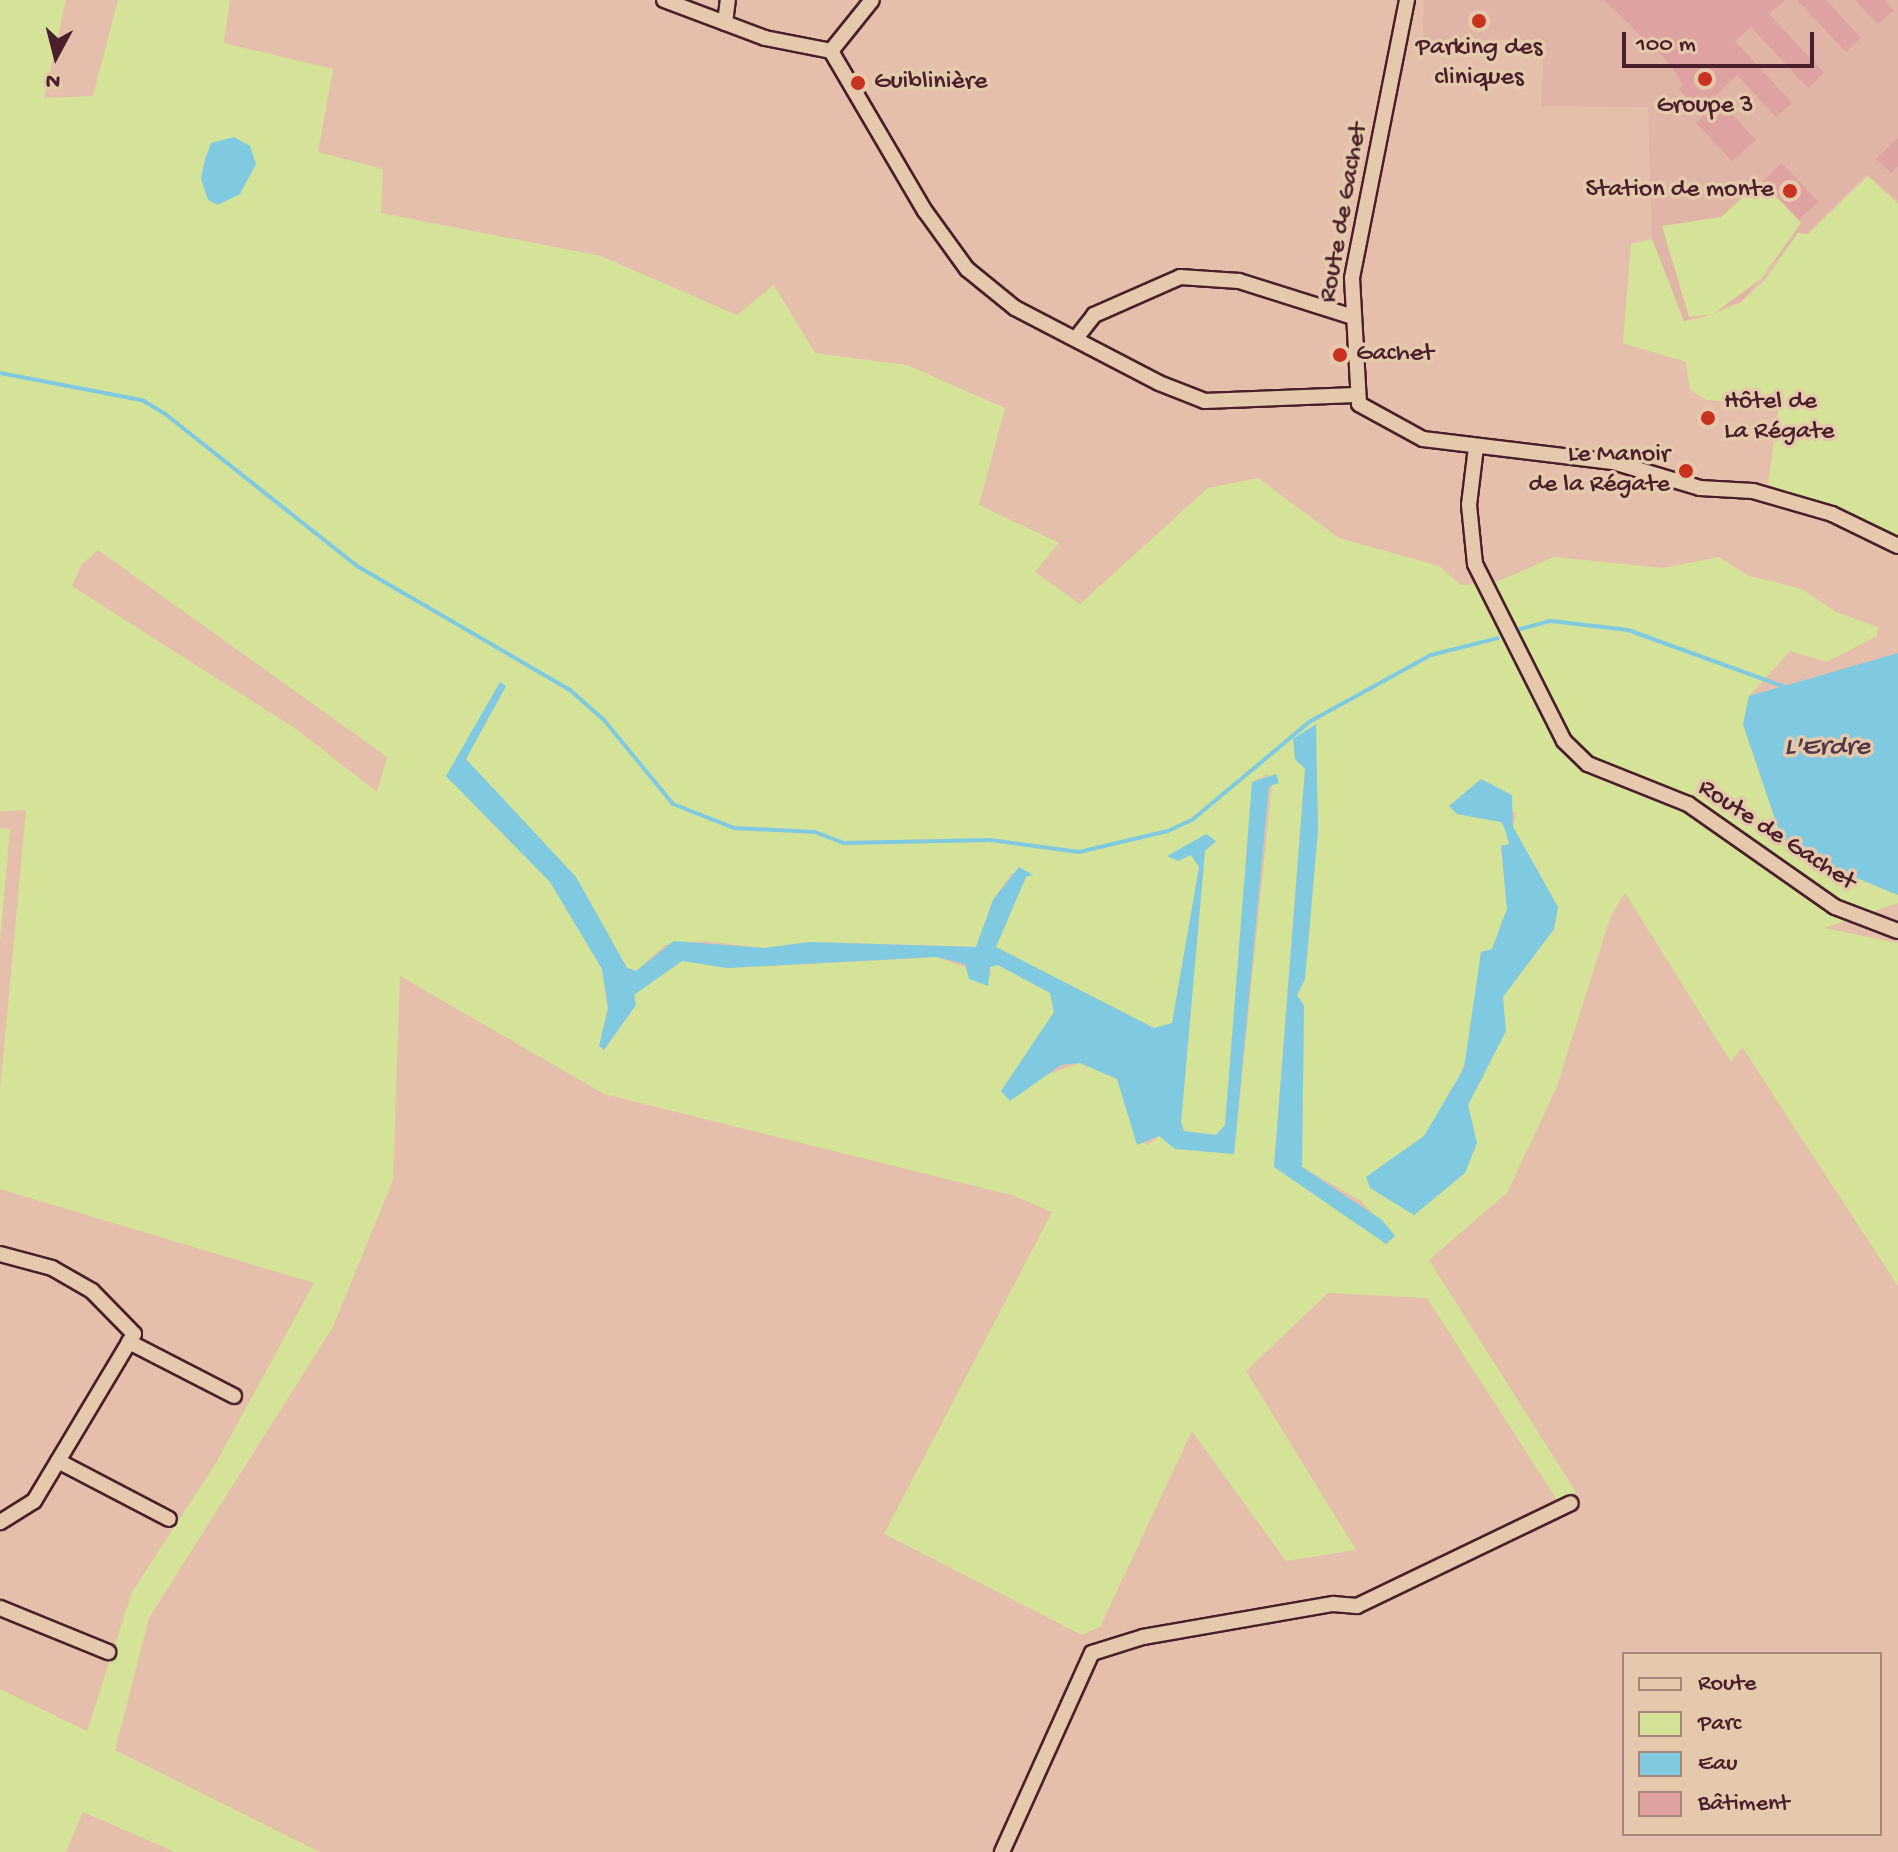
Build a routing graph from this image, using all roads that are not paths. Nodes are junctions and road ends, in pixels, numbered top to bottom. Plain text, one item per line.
1 (664, 0) edge
2 (728, 0) edge
3 (872, 0) edge
4 (1407, 0) edge
5 (725, 23) junction
6 (831, 51) junction
7 (1350, 316) junction
8 (1077, 337) junction
9 (1355, 395) junction
10 (1476, 447) junction
11 (1898, 546) edge
12 (1898, 931) edge
13 (0, 1254) edge
14 (129, 1342) junction
15 (234, 1396) dead end
16 (58, 1461) junction
17 (1571, 1503) dead end
18 (169, 1519) dead end
19 (0, 1522) edge
20 (0, 1608) edge
21 (108, 1652) dead end
22 (1002, 1852) edge

1 - 5 street
2 - 5 street
3 - 6 street
4 - 7 street, Route de Gachet
5 - 6 street
6 - 8 street
7 - 8 street
7 - 9 street, Route de Gachet
8 - 9 street
9 - 10 street
10 - 11 street
10 - 12 street, Route de Gachet
13 - 14 street
14 - 15 street
14 - 16 street
16 - 18 street
16 - 19 street
17 - 22 street
20 - 21 street

